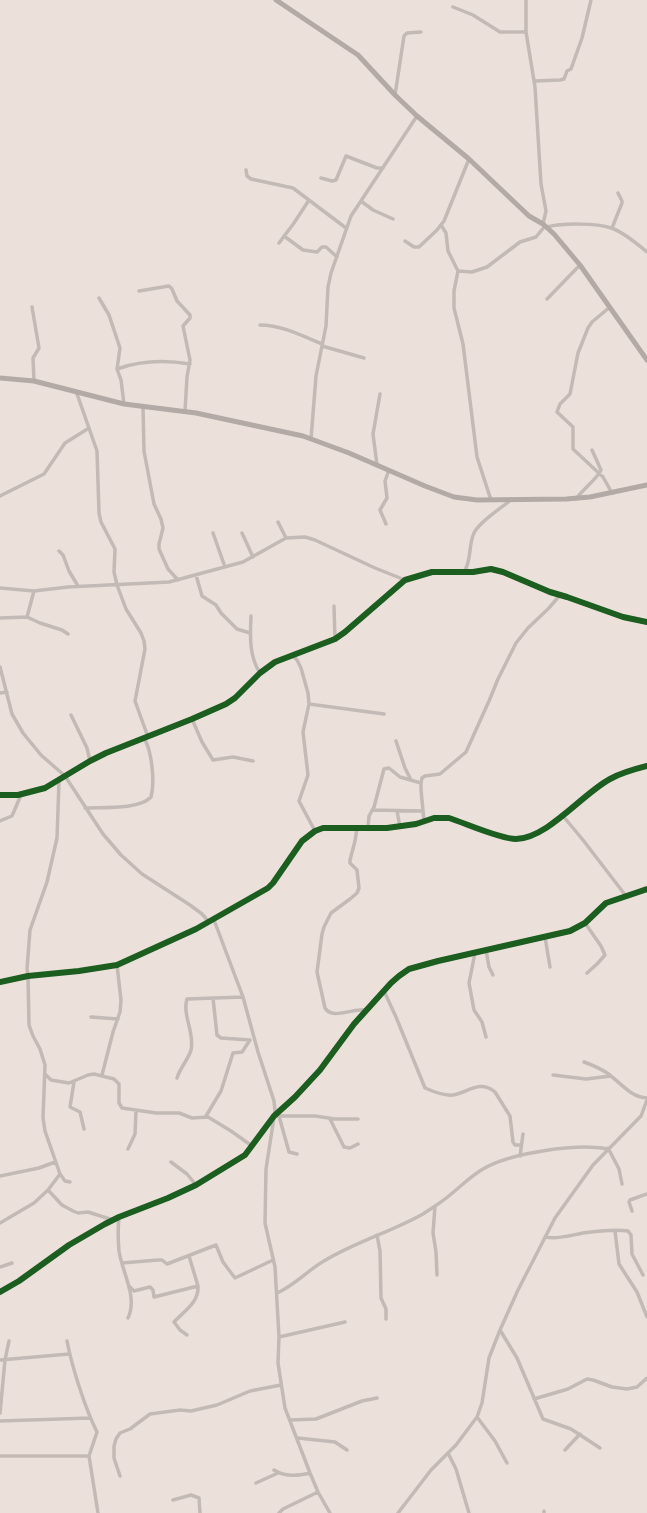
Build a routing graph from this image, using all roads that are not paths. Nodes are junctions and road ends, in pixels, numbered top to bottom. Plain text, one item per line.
1 (276, 0) edge
2 (526, 0) edge
3 (591, 0) edge
4 (453, 7) dead end
5 (421, 32) dead end
6 (526, 32) junction
7 (534, 81) junction
8 (395, 95) junction
9 (417, 116) junction
10 (469, 159) junction
11 (383, 168) junction
12 (246, 170) dead end
13 (321, 178) dead end
14 (618, 193) dead end
15 (309, 200) junction
16 (361, 201) junction
17 (393, 219) dead end
18 (441, 225) junction
19 (555, 225) junction
20 (545, 226) junction
21 (346, 228) junction
22 (612, 228) junction
23 (554, 234) junction
24 (284, 236) junction
25 (405, 241) dead end
26 (279, 243) dead end
27 (647, 252) edge
28 (337, 257) junction
29 (580, 265) junction
30 (458, 271) junction
31 (140, 291) dead end
32 (99, 298) dead end
33 (547, 299) dead end
34 (32, 307) dead end
35 (610, 307) junction
36 (260, 325) dead end
37 (322, 345) junction
38 (364, 358) dead end
39 (647, 360) edge
40 (190, 364) junction
41 (117, 368) junction
42 (0, 378) edge
43 (34, 381) junction
44 (76, 391) junction
45 (380, 394) dead end
46 (124, 404) junction
47 (143, 407) junction
48 (185, 412) junction
49 (89, 428) junction
50 (311, 439) junction
51 (592, 450) dead end
52 (376, 465) junction
53 (389, 470) junction
54 (599, 474) junction
55 (647, 485) edge
56 (612, 493) junction
57 (0, 496) edge
58 (576, 499) junction
59 (491, 500) junction
60 (511, 500) junction
61 (278, 522) dead end
62 (386, 524) dead end
63 (213, 534) dead end
64 (242, 534) dead end
65 (286, 538) junction
66 (59, 551) dead end
67 (253, 557) junction
68 (225, 567) junction
69 (464, 572) junction
70 (196, 575) junction
71 (178, 580) junction
72 (405, 580) junction
73 (117, 585) junction
74 (78, 586) junction
75 (0, 588) edge
76 (34, 591) junction
77 (560, 595) junction
78 (334, 606) dead end
79 (251, 616) dead end
80 (27, 617) junction
81 (0, 618) edge
82 (647, 622) edge
83 (250, 633) junction
84 (68, 634) dead end
85 (335, 639) junction
86 (292, 655) junction
87 (0, 667) edge
88 (260, 673) junction
89 (7, 692) junction
90 (0, 693) edge
91 (309, 704) junction
92 (384, 714) dead end
93 (71, 716) dead end
94 (192, 719) junction
95 (146, 738) junction
96 (396, 741) dead end
97 (90, 760) junction
98 (253, 761) dead end
99 (647, 765) edge
100 (65, 776) junction
101 (411, 780) junction
102 (59, 781) junction
103 (421, 783) junction
104 (21, 794) junction
105 (0, 795) edge
106 (86, 808) junction
107 (372, 810) junction
108 (396, 811) junction
109 (423, 811) junction
110 (563, 816) junction
111 (0, 821) edge
112 (424, 821) junction
113 (400, 827) junction
114 (357, 828) junction
115 (368, 828) junction
116 (315, 831) junction
117 (647, 889) edge
118 (626, 896) junction
119 (214, 920) junction
120 (209, 922) junction
121 (585, 924) junction
122 (545, 937) junction
123 (486, 950) junction
124 (475, 952) junction
125 (117, 965) junction
126 (550, 967) dead end
127 (587, 973) dead end
128 (493, 975) dead end
129 (28, 976) junction
130 (0, 982) edge
131 (384, 991) junction
132 (243, 997) junction
133 (213, 998) junction
134 (366, 1010) junction
135 (91, 1017) dead end
136 (118, 1019) junction
137 (486, 1037) dead end
138 (252, 1040) junction
139 (584, 1062) dead end
140 (46, 1074) junction
141 (102, 1075) junction
142 (553, 1075) dead end
143 (611, 1076) junction
144 (177, 1078) dead end
145 (74, 1082) junction
146 (647, 1099) edge
147 (136, 1111) junction
148 (206, 1116) junction
149 (277, 1116) junction
150 (330, 1119) junction
151 (358, 1119) dead end
152 (84, 1130) dead end
153 (523, 1134) dead end
154 (358, 1144) dead end
155 (521, 1145) junction
156 (252, 1146) junction
157 (128, 1149) dead end
158 (608, 1149) junction
159 (297, 1154) dead end
160 (520, 1156) junction
161 (55, 1162) junction
162 (171, 1162) dead end
163 (60, 1174) junction
164 (0, 1176) edge
165 (70, 1182) dead end
166 (622, 1184) dead end
167 (196, 1185) junction
168 (48, 1190) junction
169 (647, 1194) edge
170 (435, 1206) junction
171 (632, 1211) dead end
172 (119, 1217) junction
173 (113, 1220) junction
174 (0, 1223) edge
175 (615, 1231) junction
176 (377, 1235) junction
177 (545, 1237) junction
178 (189, 1256) junction
179 (274, 1260) junction
180 (12, 1263) dead end
181 (122, 1263) junction
182 (0, 1267) edge
183 (437, 1275) dead end
184 (643, 1275) dead end
185 (128, 1286) junction
186 (198, 1286) junction
187 (0, 1292) edge
188 (277, 1293) junction
189 (647, 1317) edge
190 (128, 1318) dead end
191 (386, 1320) dead end
192 (345, 1322) dead end
193 (500, 1330) junction
194 (187, 1335) dead end
195 (279, 1337) junction
196 (9, 1341) dead end
197 (67, 1341) dead end
198 (69, 1354) junction
199 (0, 1360) edge
200 (5, 1360) junction
201 (647, 1378) edge
202 (281, 1385) junction
203 (377, 1398) dead end
204 (534, 1399) junction
205 (0, 1413) edge
206 (90, 1418) junction
207 (477, 1418) junction
208 (290, 1420) junction
209 (0, 1422) edge
210 (580, 1434) junction
211 (298, 1438) junction
212 (600, 1448) dead end
213 (347, 1450) dead end
214 (565, 1450) dead end
215 (448, 1453) junction
216 (0, 1456) edge
217 (89, 1456) junction
218 (507, 1463) dead end
219 (274, 1470) dead end
220 (278, 1473) junction
221 (310, 1473) junction
222 (120, 1476) dead end
223 (256, 1483) dead end
224 (318, 1492) junction
225 (173, 1500) dead end
226 (95, 1513) edge
227 (98, 1513) edge
228 (200, 1513) edge
229 (279, 1513) edge
230 (330, 1513) edge
231 (398, 1513) edge
232 (469, 1513) edge

1 - 8 street
2 - 6 street
3 - 7 street
4 - 6 street
5 - 8 street
6 - 7 street
7 - 20 street
8 - 9 street
9 - 10 street
9 - 11 street
10 - 18 street
10 - 20 street
11 - 13 street
11 - 16 street
12 - 15 street
14 - 22 street
15 - 21 street
15 - 24 street
16 - 17 street
16 - 21 street
18 - 25 street
18 - 30 street
19 - 20 street
19 - 22 street
19 - 23 street
20 - 23 street
20 - 30 street
21 - 28 street
22 - 27 street
23 - 29 street
24 - 26 street
24 - 28 street
28 - 37 street
29 - 33 street
29 - 35 street
30 - 59 street
31 - 40 street
32 - 41 street
34 - 43 street
35 - 39 street
35 - 54 street
36 - 37 street
37 - 38 street
37 - 50 street
40 - 41 street
40 - 48 street
41 - 46 street
42 - 43 street
43 - 44 street
44 - 46 street
44 - 49 street
45 - 52 street
46 - 47 street
47 - 48 street
47 - 71 street
48 - 50 street
49 - 57 street
49 - 73 street
50 - 52 street
51 - 54 street
52 - 53 street
53 - 59 street
53 - 62 street
54 - 56 street
54 - 58 street
55 - 56 street
56 - 58 street
58 - 60 street
59 - 60 street
60 - 69 street
61 - 65 street
63 - 68 street
64 - 67 street
65 - 67 street
65 - 72 street
66 - 74 street
67 - 68 street
68 - 70 street
69 - 72 street
69 - 77 street
70 - 71 street
70 - 83 street
71 - 73 street
72 - 85 street
73 - 74 street
73 - 95 street
74 - 76 street
75 - 76 street
76 - 80 street
77 - 82 street
77 - 103 street
78 - 85 street
79 - 83 street
80 - 81 street
80 - 84 street
83 - 88 street
85 - 86 street
86 - 88 street
86 - 91 street
87 - 89 street
88 - 94 street
89 - 90 street
89 - 100 street
91 - 92 street
91 - 116 street
93 - 97 street
94 - 95 street
94 - 98 street
95 - 97 street
95 - 106 street
96 - 101 street
97 - 100 street
99 - 110 street
100 - 102 street
100 - 106 street
101 - 103 street
101 - 107 street
102 - 104 street
102 - 129 street
103 - 109 street
104 - 105 street
104 - 111 street
106 - 120 street
107 - 108 street
107 - 115 street
108 - 109 street
108 - 113 street
109 - 112 street
110 - 112 street
110 - 118 street
112 - 113 street
113 - 115 street
114 - 115 street
114 - 116 street
114 - 134 street
116 - 119 street
117 - 118 street
118 - 121 street
119 - 120 street
119 - 132 street
120 - 125 street
121 - 122 street
121 - 127 street
122 - 123 street
122 - 126 street
123 - 124 street
123 - 128 street
124 - 131 street
124 - 137 street
125 - 129 street
125 - 136 street
129 - 130 street
129 - 140 street
131 - 134 street
131 - 155 street
132 - 133 street
132 - 138 street
133 - 138 street
133 - 144 street
134 - 149 street
135 - 136 street
136 - 141 street
138 - 148 street
138 - 149 street
139 - 143 street
140 - 145 street
140 - 161 street
141 - 145 street
141 - 147 street
142 - 143 street
143 - 146 street
145 - 152 street
146 - 158 street
147 - 148 street
147 - 157 street
148 - 156 street
149 - 150 street
149 - 156 street
149 - 159 street
149 - 179 street
150 - 151 street
150 - 154 street
153 - 155 street
155 - 160 street
156 - 167 street
158 - 160 street
158 - 166 street
158 - 177 street
160 - 170 street
161 - 163 street
161 - 164 street
162 - 167 street
163 - 165 street
163 - 168 street
167 - 172 street
168 - 173 street
168 - 174 street
169 - 171 street
170 - 176 street
170 - 183 street
172 - 173 street
172 - 181 street
173 - 187 street
175 - 177 street
175 - 184 street
175 - 189 street
176 - 188 street
176 - 191 street
177 - 193 street
178 - 179 street
178 - 181 street
178 - 186 street
179 - 188 street
180 - 182 street
181 - 185 street
185 - 186 street
185 - 190 street
186 - 194 street
188 - 195 street
192 - 195 street
193 - 204 street
193 - 207 street
195 - 202 street
196 - 200 street
197 - 198 street
198 - 200 street
198 - 206 street
199 - 200 street
200 - 205 street
201 - 204 street
202 - 208 street
202 - 222 street
203 - 208 street
204 - 210 street
206 - 209 street
206 - 217 street
207 - 215 street
207 - 218 street
208 - 211 street
210 - 212 street
210 - 214 street
211 - 213 street
211 - 221 street
215 - 231 street
215 - 232 street
216 - 217 street
217 - 227 street
219 - 220 street
220 - 221 street
220 - 223 street
221 - 224 street
224 - 229 street
224 - 230 street
225 - 228 street
226 - 227 street

